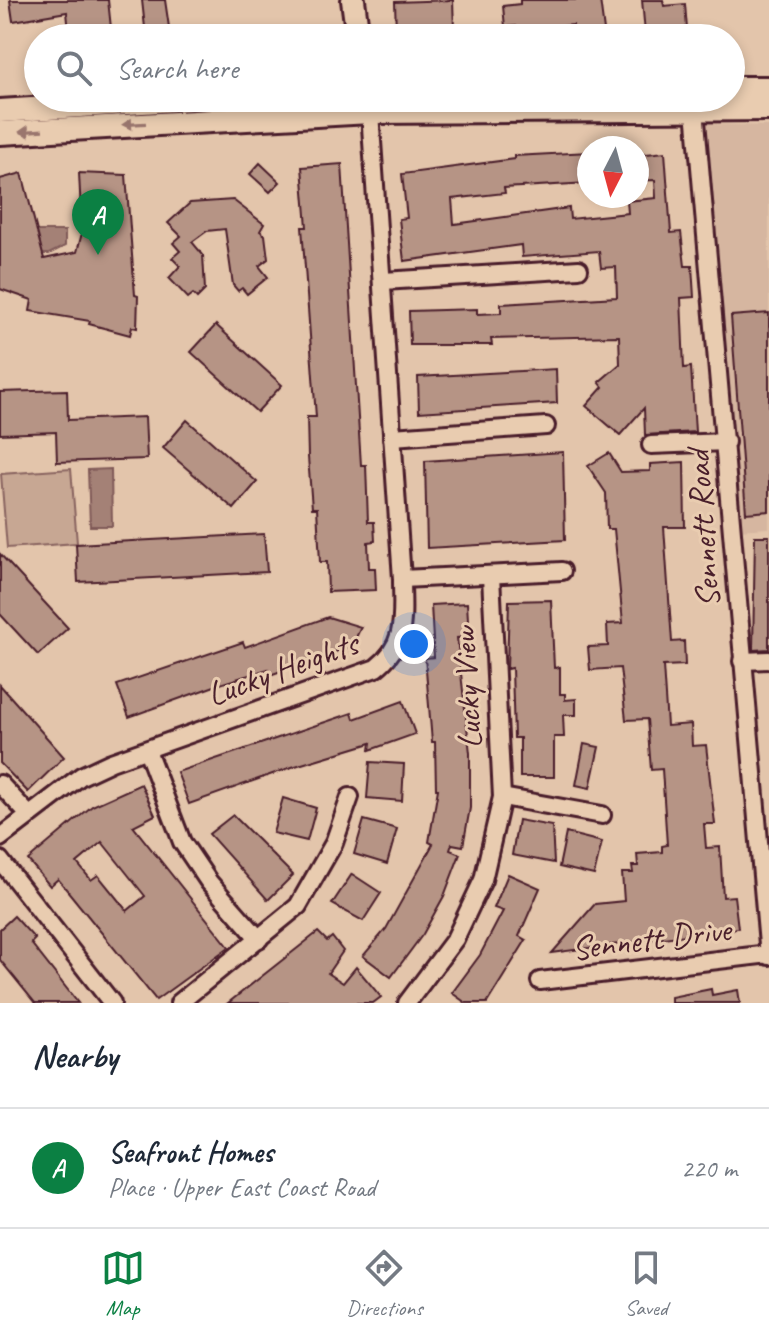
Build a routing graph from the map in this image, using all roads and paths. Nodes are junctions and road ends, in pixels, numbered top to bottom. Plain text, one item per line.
1 (353, 0) edge
2 (356, 24) edge
3 (745, 88) edge
4 (769, 88) edge
5 (745, 107) edge
6 (24, 109) edge
7 (769, 109) edge
8 (0, 111) edge
9 (277, 112) edge
10 (370, 112) edge
11 (695, 112) edge
12 (0, 133) edge
13 (579, 269) dead end
14 (383, 281) junction
15 (546, 426) dead end
16 (392, 437) junction
17 (726, 442) junction
18 (651, 445) dead end
19 (562, 571) dead end
20 (491, 576) junction
21 (402, 579) junction
22 (769, 660) edge
23 (742, 661) junction
24 (147, 750) junction
25 (0, 784) edge
26 (350, 797) dead end
27 (502, 797) junction
28 (29, 815) junction
29 (602, 815) dead end
30 (0, 838) edge
31 (0, 860) edge
32 (765, 878) edge
33 (259, 939) junction
34 (769, 955) edge
35 (540, 981) dead end
36 (112, 1003) edge
37 (179, 1003) edge
38 (407, 1003) edge

1 - 2 main road
3 - 4 main road
5 - 7 main road
6 - 8 main road
9 -> 12 main road
10 - 14 street, Lucky Heights
11 - 17 street, Sennett Road
13 - 14 street
14 - 16 street, Lucky Heights
15 - 16 street
16 - 21 street, Lucky Heights
17 - 18 street
17 - 23 street, Sennett Road
19 - 20 street, Lucky View
20 - 21 street, Lucky View
20 - 27 street, Lucky View
21 - 24 street, Lucky Heights
22 - 23 street
23 - 32 street, Sennett Road
24 - 28 street, Lucky Heights
24 - 33 street
25 - 28 street
26 - 33 street
27 - 29 street
27 - 38 street, Lucky View
28 - 30 street, Lucky Heights
31 - 36 street
32 - 34 street, Sennett Road
33 - 37 street
34 - 35 street, Sennett Drive

